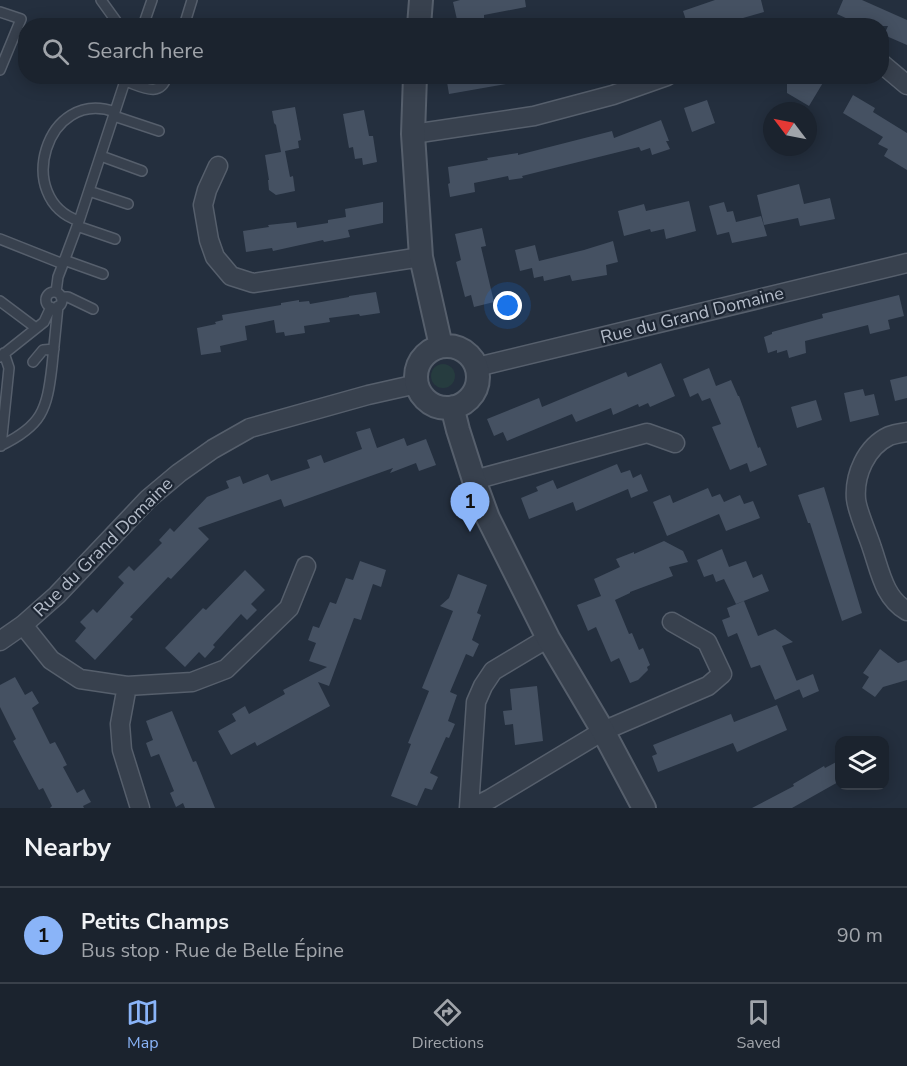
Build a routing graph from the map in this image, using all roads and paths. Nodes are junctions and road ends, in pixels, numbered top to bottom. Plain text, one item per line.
1 (100, 0) edge
2 (152, 0) edge
3 (192, 0) edge
4 (421, 0) edge
5 (0, 12) edge
6 (18, 18) edge
7 (113, 18) edge
8 (146, 18) edge
9 (186, 18) edge
10 (420, 18) edge
11 (18, 26) edge
12 (0, 69) edge
13 (889, 70) edge
14 (124, 84) edge
15 (138, 84) edge
16 (163, 84) edge
17 (415, 84) edge
18 (644, 84) edge
19 (907, 85) edge
20 (115, 114) junction
21 (159, 131) dead end
22 (413, 134) junction
23 (101, 156) junction
24 (218, 166) dead end
25 (142, 171) dead end
26 (89, 191) junction
27 (128, 204) dead end
28 (78, 223) junction
29 (115, 238) dead end
30 (0, 239) edge
31 (420, 257) junction
32 (63, 262) junction
33 (907, 263) edge
34 (103, 274) dead end
35 (0, 301) edge
36 (57, 301) junction
37 (93, 309) dead end
38 (36, 328) junction
39 (441, 346) junction
40 (54, 349) junction
41 (2, 355) edge
42 (33, 362) dead end
43 (477, 367) junction
44 (417, 384) junction
45 (3, 394) edge
46 (454, 407) junction
47 (2, 422) edge
48 (907, 432) edge
49 (675, 443) dead end
50 (0, 446) edge
51 (474, 480) junction
52 (306, 566) dead end
53 (907, 611) edge
54 (672, 622) dead end
55 (24, 625) junction
56 (548, 638) junction
57 (0, 641) edge
58 (128, 686) junction
59 (603, 731) junction
60 (140, 808) edge
61 (471, 808) edge
62 (644, 808) edge

1 - 7 lane
2 - 8 lane
3 - 9 lane
4 - 10 street
5 - 6 lane
11 - 12 lane
13 - 19 street
14 - 20 lane
15 - 16 lane
17 - 22 street
18 - 22 street
20 - 21 lane
20 - 23 lane
20 - 28 lane
22 - 31 street
23 - 25 lane
23 - 26 lane
24 - 31 street
26 - 27 lane
26 - 28 lane
28 - 29 lane
28 - 32 lane
30 - 32 lane
31 - 39 street
32 - 34 lane
32 - 36 lane
33 - 43 street, Rue du Grand Domaine
35 - 38 lane
36 - 37 lane
36 - 38 lane
36 - 40 lane
38 - 41 lane
39 - 43 street
39 - 44 street
40 - 42 lane
40 - 50 lane
41 - 45 lane
43 - 46 street
44 - 46 street
44 - 55 street, Rue du Grand Domaine
45 - 47 lane
46 - 51 street
47 - 50 lane
48 - 53 street
49 - 51 street
51 - 56 street
52 - 58 street, Rue du Grand Domaine
54 - 59 street
55 - 57 street, Rue du Grand Domaine
55 - 58 street, Rue du Grand Domaine
56 - 59 street
56 - 61 street
58 - 60 street
59 - 61 street
59 - 62 street

